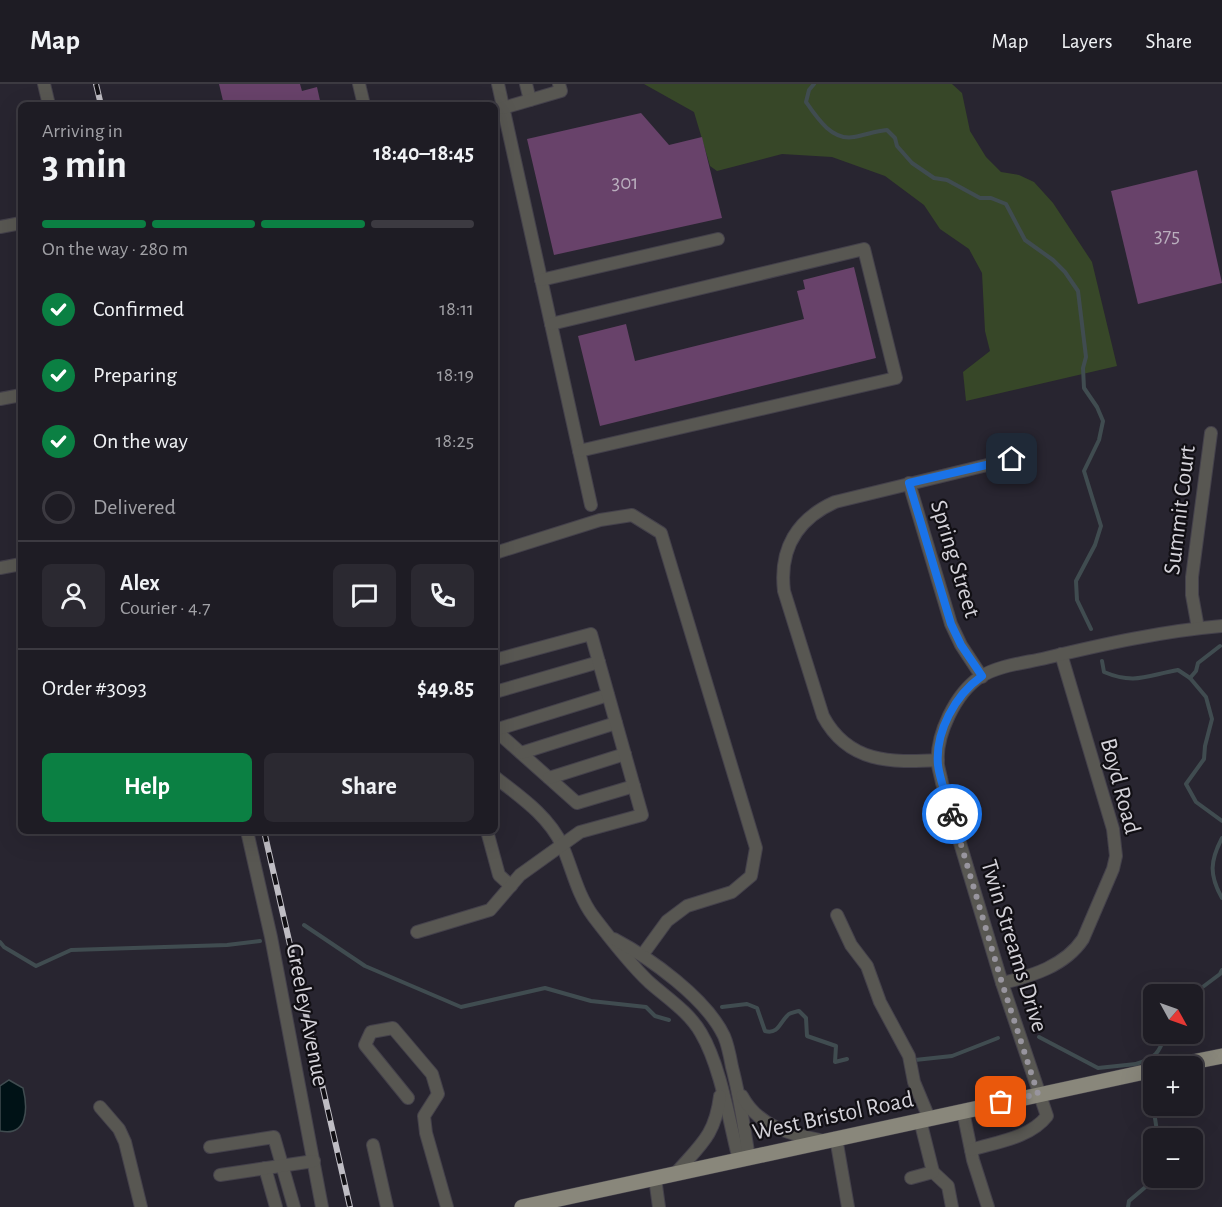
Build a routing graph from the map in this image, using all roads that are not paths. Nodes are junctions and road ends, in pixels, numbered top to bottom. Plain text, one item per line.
1 (44, 84) edge
2 (359, 84) edge
3 (498, 84) edge
4 (526, 84) edge
5 (559, 84) edge
6 (530, 100) junction
7 (48, 102) edge
8 (363, 102) edge
9 (503, 108) junction
10 (18, 224) edge
11 (0, 227) edge
12 (718, 238) dead end
13 (541, 280) junction
14 (551, 324) junction
15 (18, 395) edge
16 (0, 399) edge
17 (1211, 433) dead end
18 (579, 451) junction
19 (1012, 459) dead end
20 (909, 483) junction
21 (591, 505) dead end
22 (498, 552) edge
23 (18, 565) edge
24 (0, 568) edge
25 (1222, 626) edge
26 (1198, 628) junction
27 (1061, 654) junction
28 (498, 659) edge
29 (599, 662) junction
30 (982, 676) junction
31 (498, 691) edge
32 (608, 695) junction
33 (616, 723) junction
34 (498, 729) edge
35 (498, 733) edge
36 (521, 753) junction
37 (625, 754) junction
38 (938, 760) junction
39 (549, 778) junction
40 (498, 779) edge
41 (634, 786) junction
42 (248, 834) edge
43 (488, 834) edge
44 (562, 845) junction
45 (511, 886) junction
46 (837, 915) dead end
47 (417, 932) dead end
48 (611, 937) junction
49 (643, 954) junction
50 (1002, 983) junction
51 (1222, 1056) edge
52 (1203, 1060) edge
53 (1143, 1072) edge
54 (721, 1086) junction
55 (738, 1088) junction
56 (1038, 1094) junction
57 (408, 1098) dead end
58 (100, 1107) dead end
59 (963, 1111) junction
60 (925, 1119) junction
61 (830, 1140) junction
62 (373, 1145) dead end
63 (210, 1147) dead end
64 (971, 1150) junction
65 (744, 1159) junction
66 (314, 1161) junction
67 (283, 1166) junction
68 (265, 1168) junction
69 (933, 1172) junction
70 (675, 1174) junction
71 (220, 1175) dead end
72 (655, 1178) junction
73 (911, 1178) dead end
74 (562, 1203) edge
75 (141, 1207) edge
76 (276, 1207) edge
77 (294, 1207) edge
78 (322, 1207) edge
79 (387, 1207) edge
80 (447, 1207) edge
81 (522, 1207) edge
82 (659, 1207) edge
83 (848, 1207) edge
84 (952, 1207) edge
85 (988, 1207) edge

1 - 7 street
2 - 8 street
3 - 9 street
4 - 6 street
5 - 6 street
6 - 9 street
9 - 13 street
10 - 11 street
12 - 13 street
13 - 14 street
14 - 18 street
14 - 18 street
15 - 16 street
17 - 26 street, Summit Court
18 - 21 street
19 - 20 street
20 - 30 street, Spring Street
20 - 38 street
22 - 49 street
23 - 24 street
25 - 26 street, Twin Streams Drive
26 - 27 street, Twin Streams Drive
27 - 30 street, Twin Streams Drive
27 - 50 street, Boyd Road
28 - 29 street
29 - 31 street
29 - 32 street
30 - 38 street, Twin Streams Drive
32 - 33 street
32 - 34 street
33 - 36 street
33 - 37 street
35 - 36 street
36 - 39 street
37 - 39 street
37 - 41 street
38 - 50 street, Twin Streams Drive
39 - 41 street
40 - 44 street
41 - 44 street
42 - 66 street, Greeley Avenue
43 - 45 street
44 - 45 street
44 - 48 street
45 - 47 street
46 - 60 street
48 - 49 street
48 - 54 street
49 - 55 street
50 - 56 street, Twin Streams Drive
51 - 52 main road
53 - 56 main road, West Bristol Road
54 - 65 street
54 - 70 street
55 - 61 street
55 - 65 street
56 - 59 main road, West Bristol Road
56 - 64 street, Twin Streams Drive
57 - 80 street
58 - 75 street
59 - 60 main road, West Bristol Road
59 - 64 street
60 - 61 main road, West Bristol Road
60 - 69 street
61 - 65 main road, West Bristol Road
61 - 83 street
62 - 79 street
63 - 67 street
64 - 85 street
65 - 70 main road, West Bristol Road
66 - 67 street
66 - 78 street, Greeley Avenue
67 - 68 street
67 - 77 street
68 - 71 street
68 - 76 street
69 - 73 street
69 - 84 street
70 - 72 main road, West Bristol Road
72 - 74 main road, West Bristol Road
72 - 82 street
74 - 81 main road, West Bristol Road

